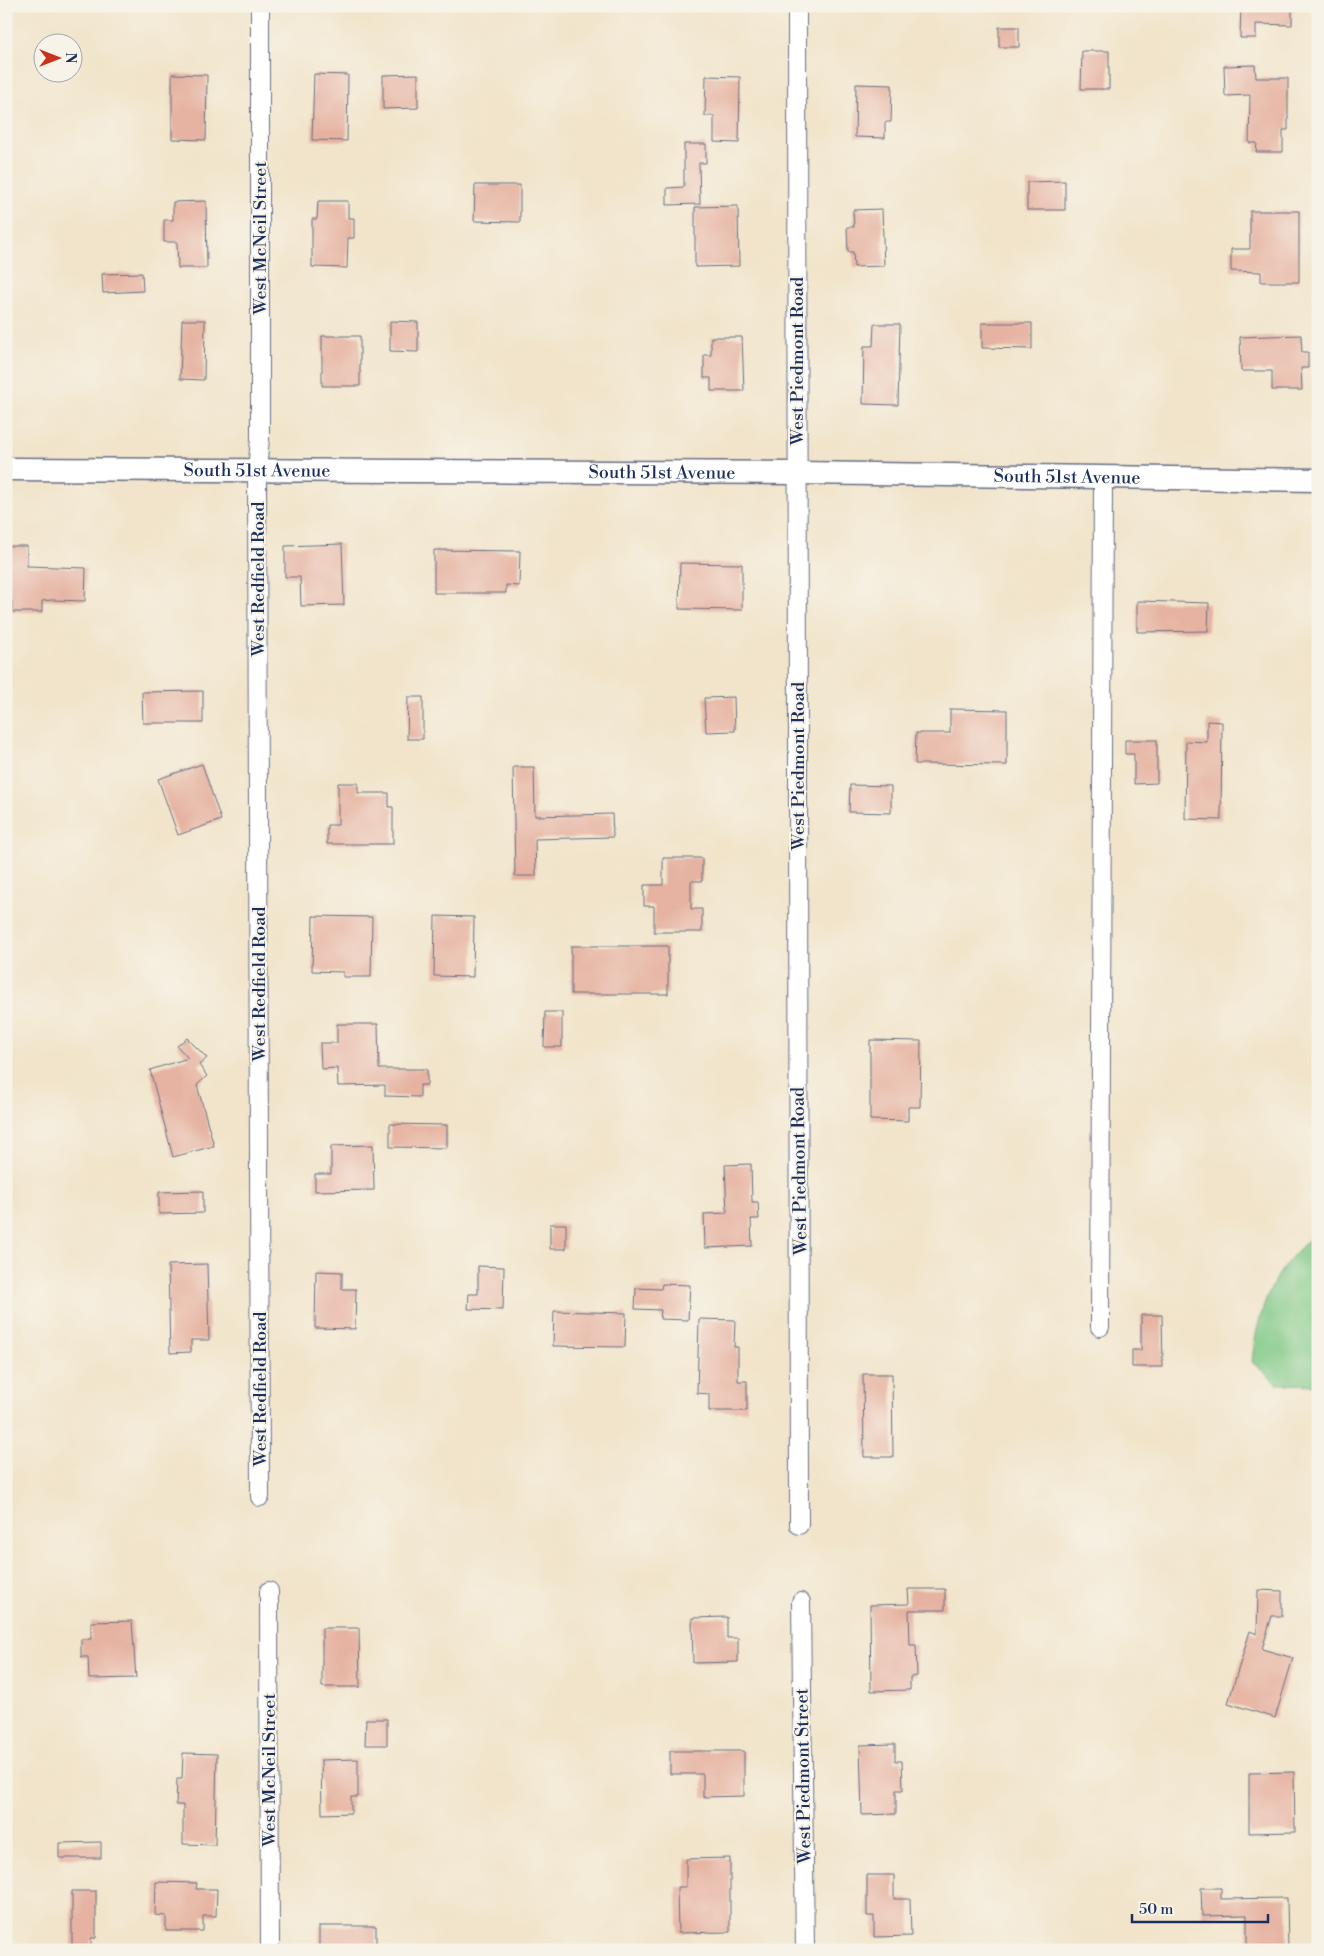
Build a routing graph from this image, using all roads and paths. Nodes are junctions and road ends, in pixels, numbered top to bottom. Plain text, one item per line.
1 (260, 6) edge
2 (797, 6) edge
3 (6, 469) edge
4 (257, 470) junction
5 (797, 473) junction
6 (1103, 477) junction
7 (1318, 480) edge
8 (1100, 1327) dead end
9 (260, 1497) dead end
10 (799, 1525) dead end
11 (269, 1591) dead end
12 (801, 1602) dead end
13 (270, 1950) edge
14 (805, 1950) edge

1 - 4 street, West McNeil Street
2 - 5 street, West Piedmont Road
3 - 4 main road, South 51st Avenue
4 - 5 main road, South 51st Avenue
4 - 9 street, West Redfield Road
5 - 6 main road, South 51st Avenue
5 - 10 street, West Piedmont Road
6 - 7 main road, South 51st Avenue
6 - 8 street
11 - 13 street, West McNeil Street
12 - 14 street, West Piedmont Street

